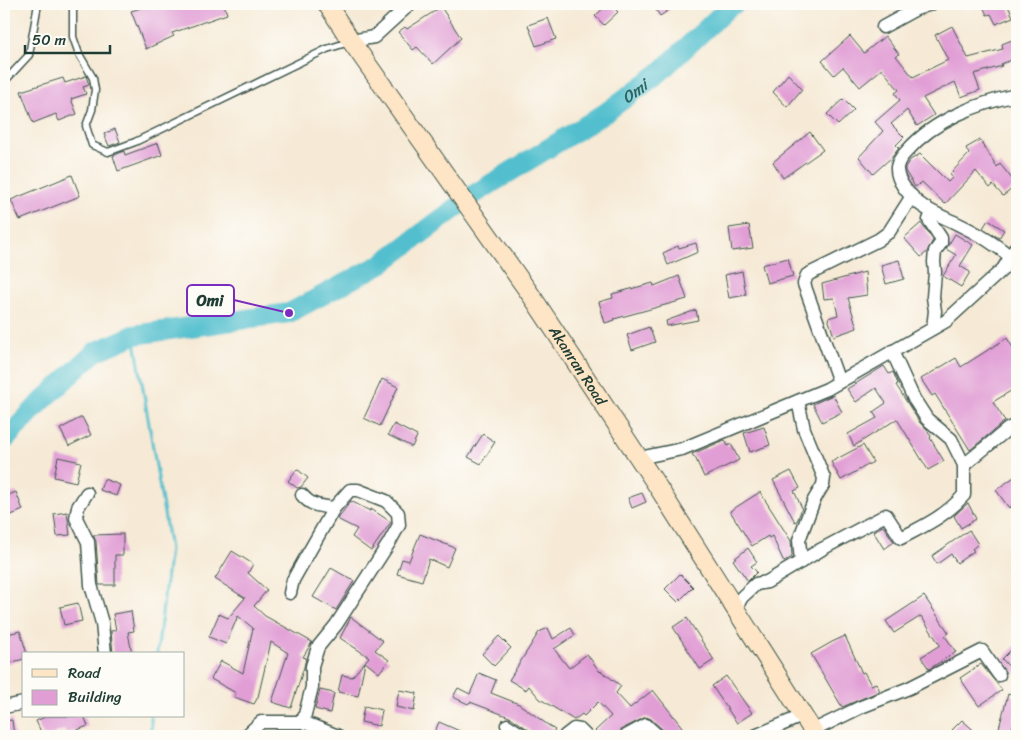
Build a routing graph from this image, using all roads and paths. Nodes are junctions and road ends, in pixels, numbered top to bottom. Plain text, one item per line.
1 (38, 4) edge
2 (73, 4) edge
3 (327, 4) edge
4 (410, 4) edge
5 (931, 4) edge
6 (883, 27) dead end
7 (351, 41) junction
8 (4, 82) edge
9 (1017, 95) edge
10 (912, 196) junction
11 (932, 212) junction
12 (1015, 255) edge
13 (934, 328) junction
14 (892, 351) junction
15 (839, 382) junction
16 (798, 401) junction
17 (1017, 424) edge
18 (639, 458) junction
19 (964, 465) junction
20 (87, 493) dead end
21 (302, 495) dead end
22 (334, 508) junction
23 (801, 562) junction
24 (290, 593) dead end
25 (735, 609) junction
26 (105, 652) edge
27 (999, 675) dead end
28 (22, 703) edge
29 (4, 707) edge
30 (802, 716) junction
31 (302, 722) junction
32 (507, 725) dead end
33 (814, 733) edge
34 (246, 736) edge
35 (338, 736) edge
36 (524, 736) edge
37 (565, 736) edge
38 (586, 736) edge
39 (626, 736) edge
40 (658, 736) edge
41 (755, 736) edge

1 - 8 lane
2 - 7 lane
3 - 7 main road, Akanran Road
4 - 7 street
5 - 6 street
7 - 18 main road, Akanran Road
9 - 10 street
10 - 11 street
10 - 15 street
11 - 12 street
11 - 13 street
12 - 13 street
13 - 14 street
14 - 15 street
14 - 19 street
15 - 16 street
16 - 18 street
16 - 23 street
17 - 19 street
18 - 25 main road, Akanran Road
19 - 23 street
20 - 26 street
21 - 22 street
22 - 24 street
22 - 31 street
23 - 25 street
25 - 30 main road, Akanran Road
27 - 33 street
28 - 29 street
30 - 33 main road, Akanran Road
30 - 41 street
31 - 34 street
31 - 35 street
32 - 36 street
37 - 38 street
39 - 40 street

